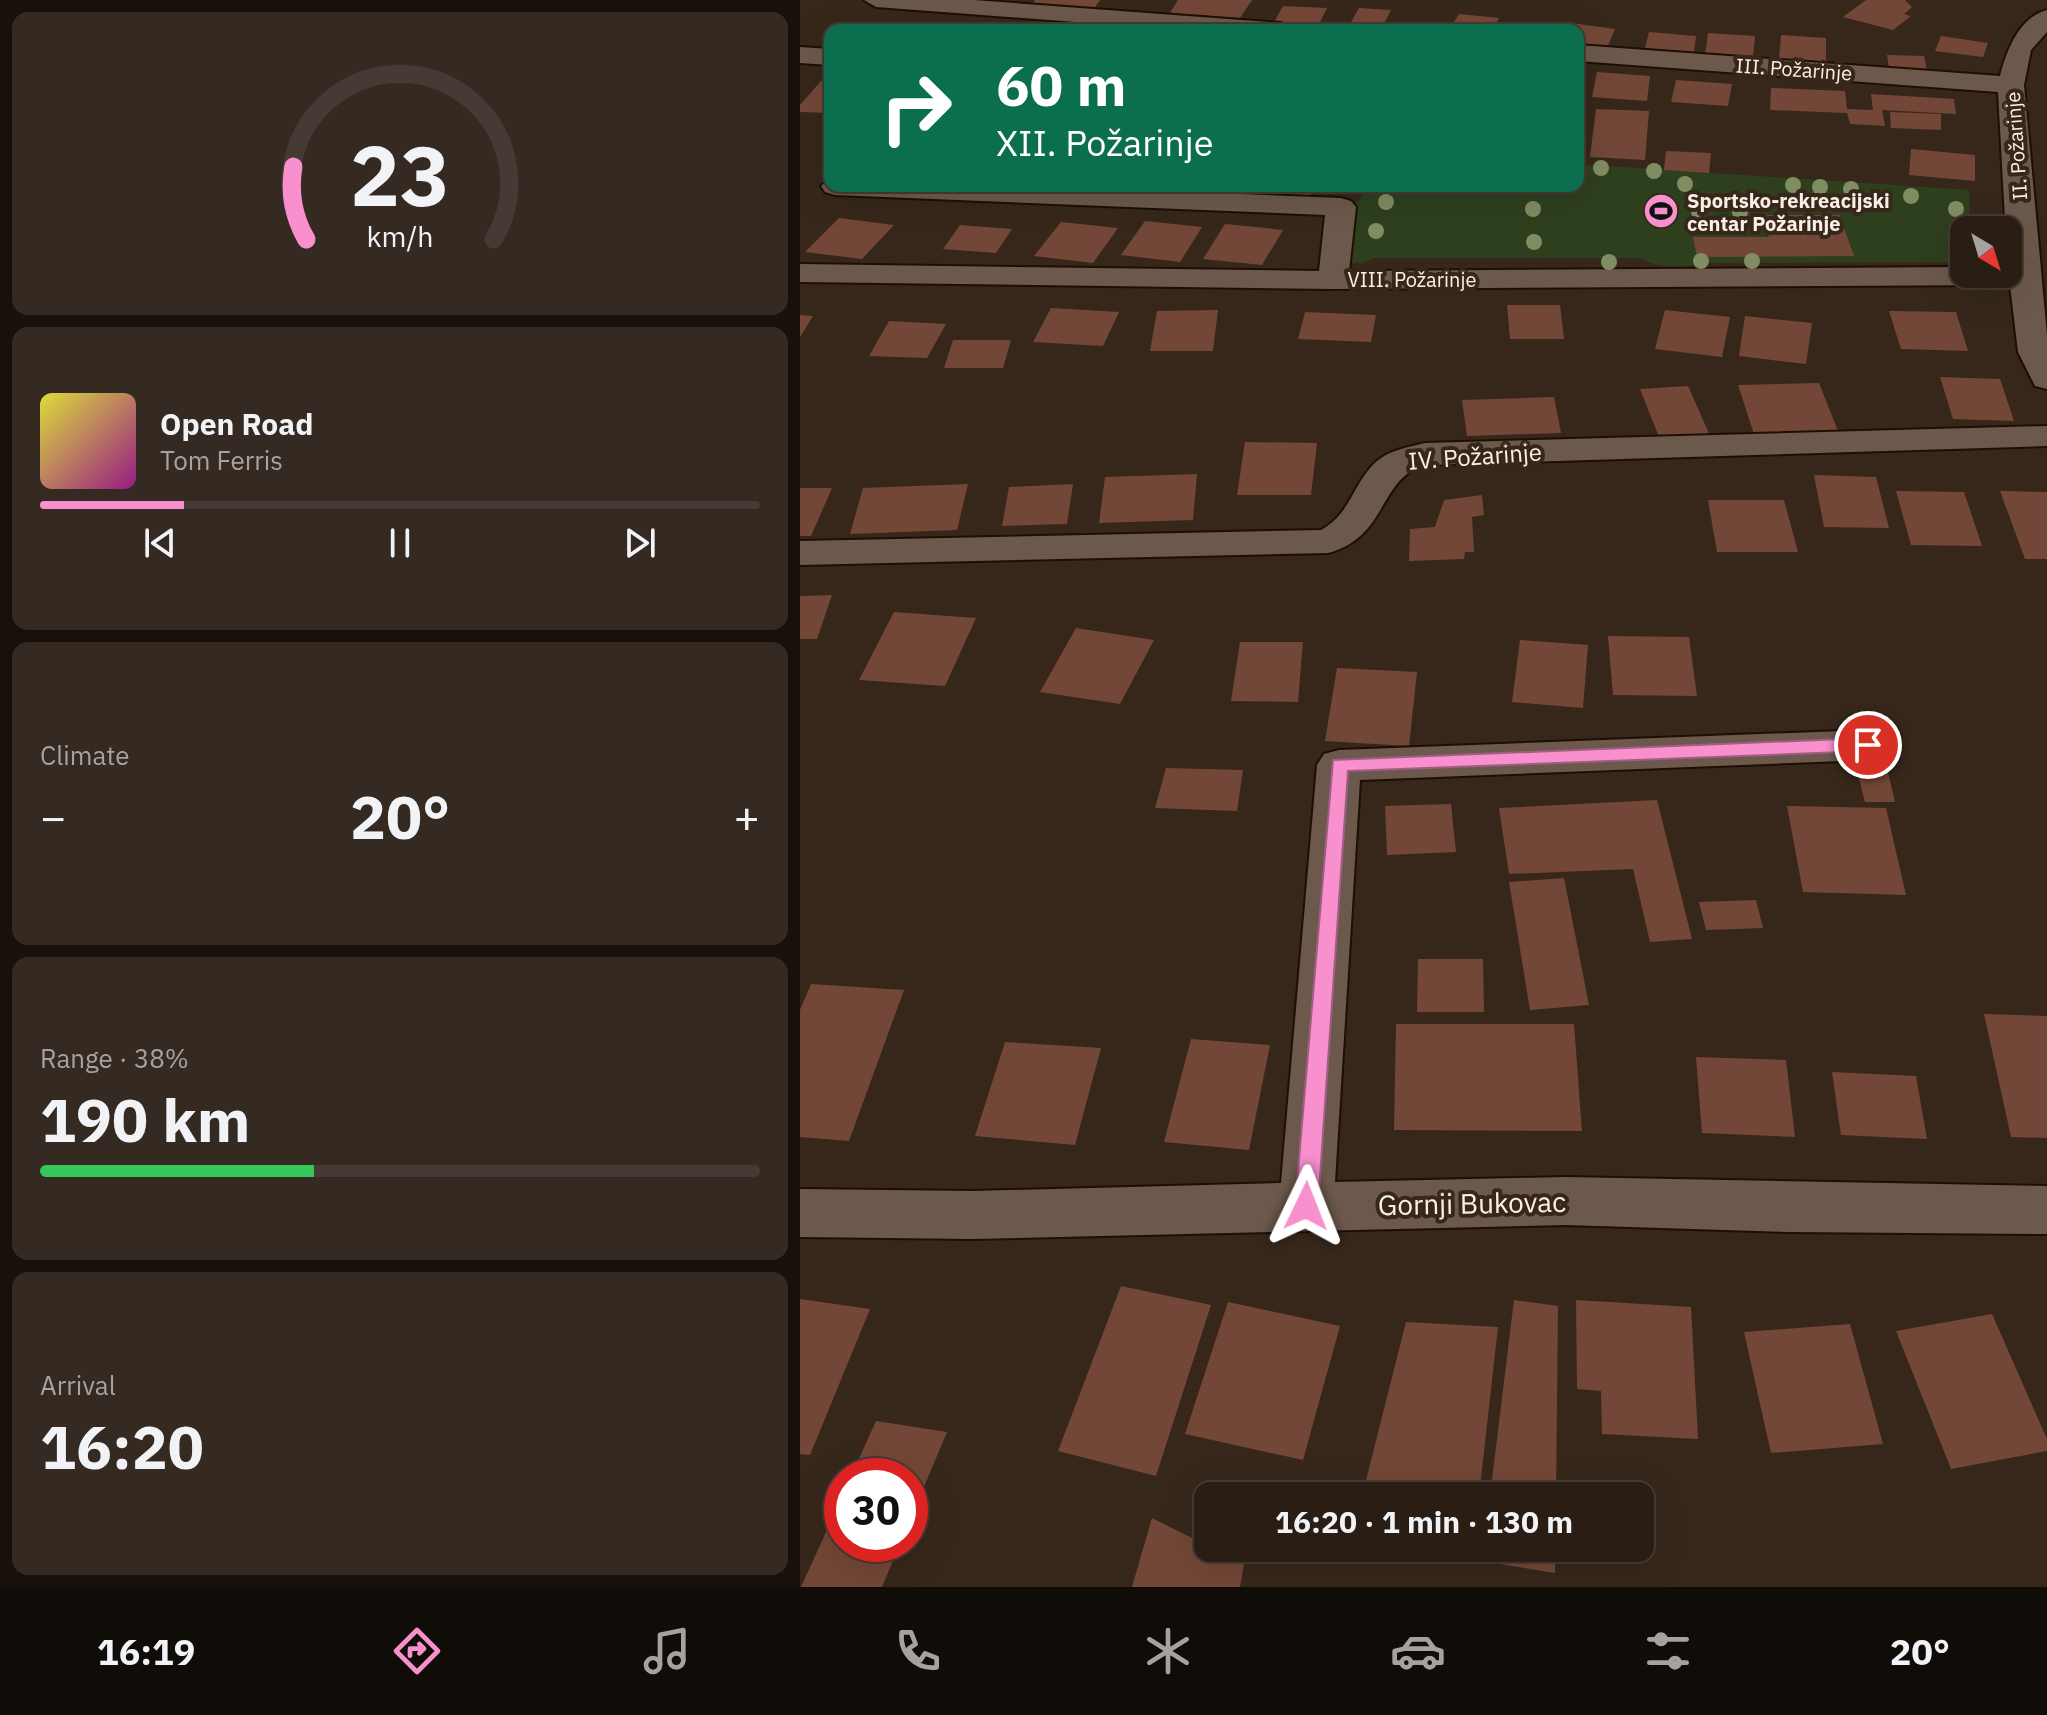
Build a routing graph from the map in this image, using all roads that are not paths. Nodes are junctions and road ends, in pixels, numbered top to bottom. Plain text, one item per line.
1 (876, 0) edge
2 (2047, 17) edge
3 (1200, 24) edge
4 (1584, 54) edge
5 (800, 55) edge
6 (824, 57) edge
7 (2020, 98) junction
8 (800, 184) edge
9 (824, 185) edge
10 (978, 192) edge
11 (800, 273) edge
12 (2023, 276) junction
13 (1333, 280) junction
14 (2047, 379) edge
15 (2047, 436) edge
16 (800, 553) edge
17 (1868, 745) dead end
18 (1306, 1206) junction
19 (2047, 1210) edge
20 (800, 1213) edge

1 - 3 street
2 - 7 street, II. Požarinje
4 - 7 street, III. Požarinje
5 - 6 street
7 - 12 street, II. Požarinje
8 - 9 street
10 - 13 street
11 - 13 street, VIII. Požarinje
12 - 13 street, VIII. Požarinje
12 - 14 street, II. Požarinje
15 - 16 street, IV. Požarinje
17 - 18 street
18 - 19 street, Gornji Bukovac
18 - 20 street, Gornji Bukovac

